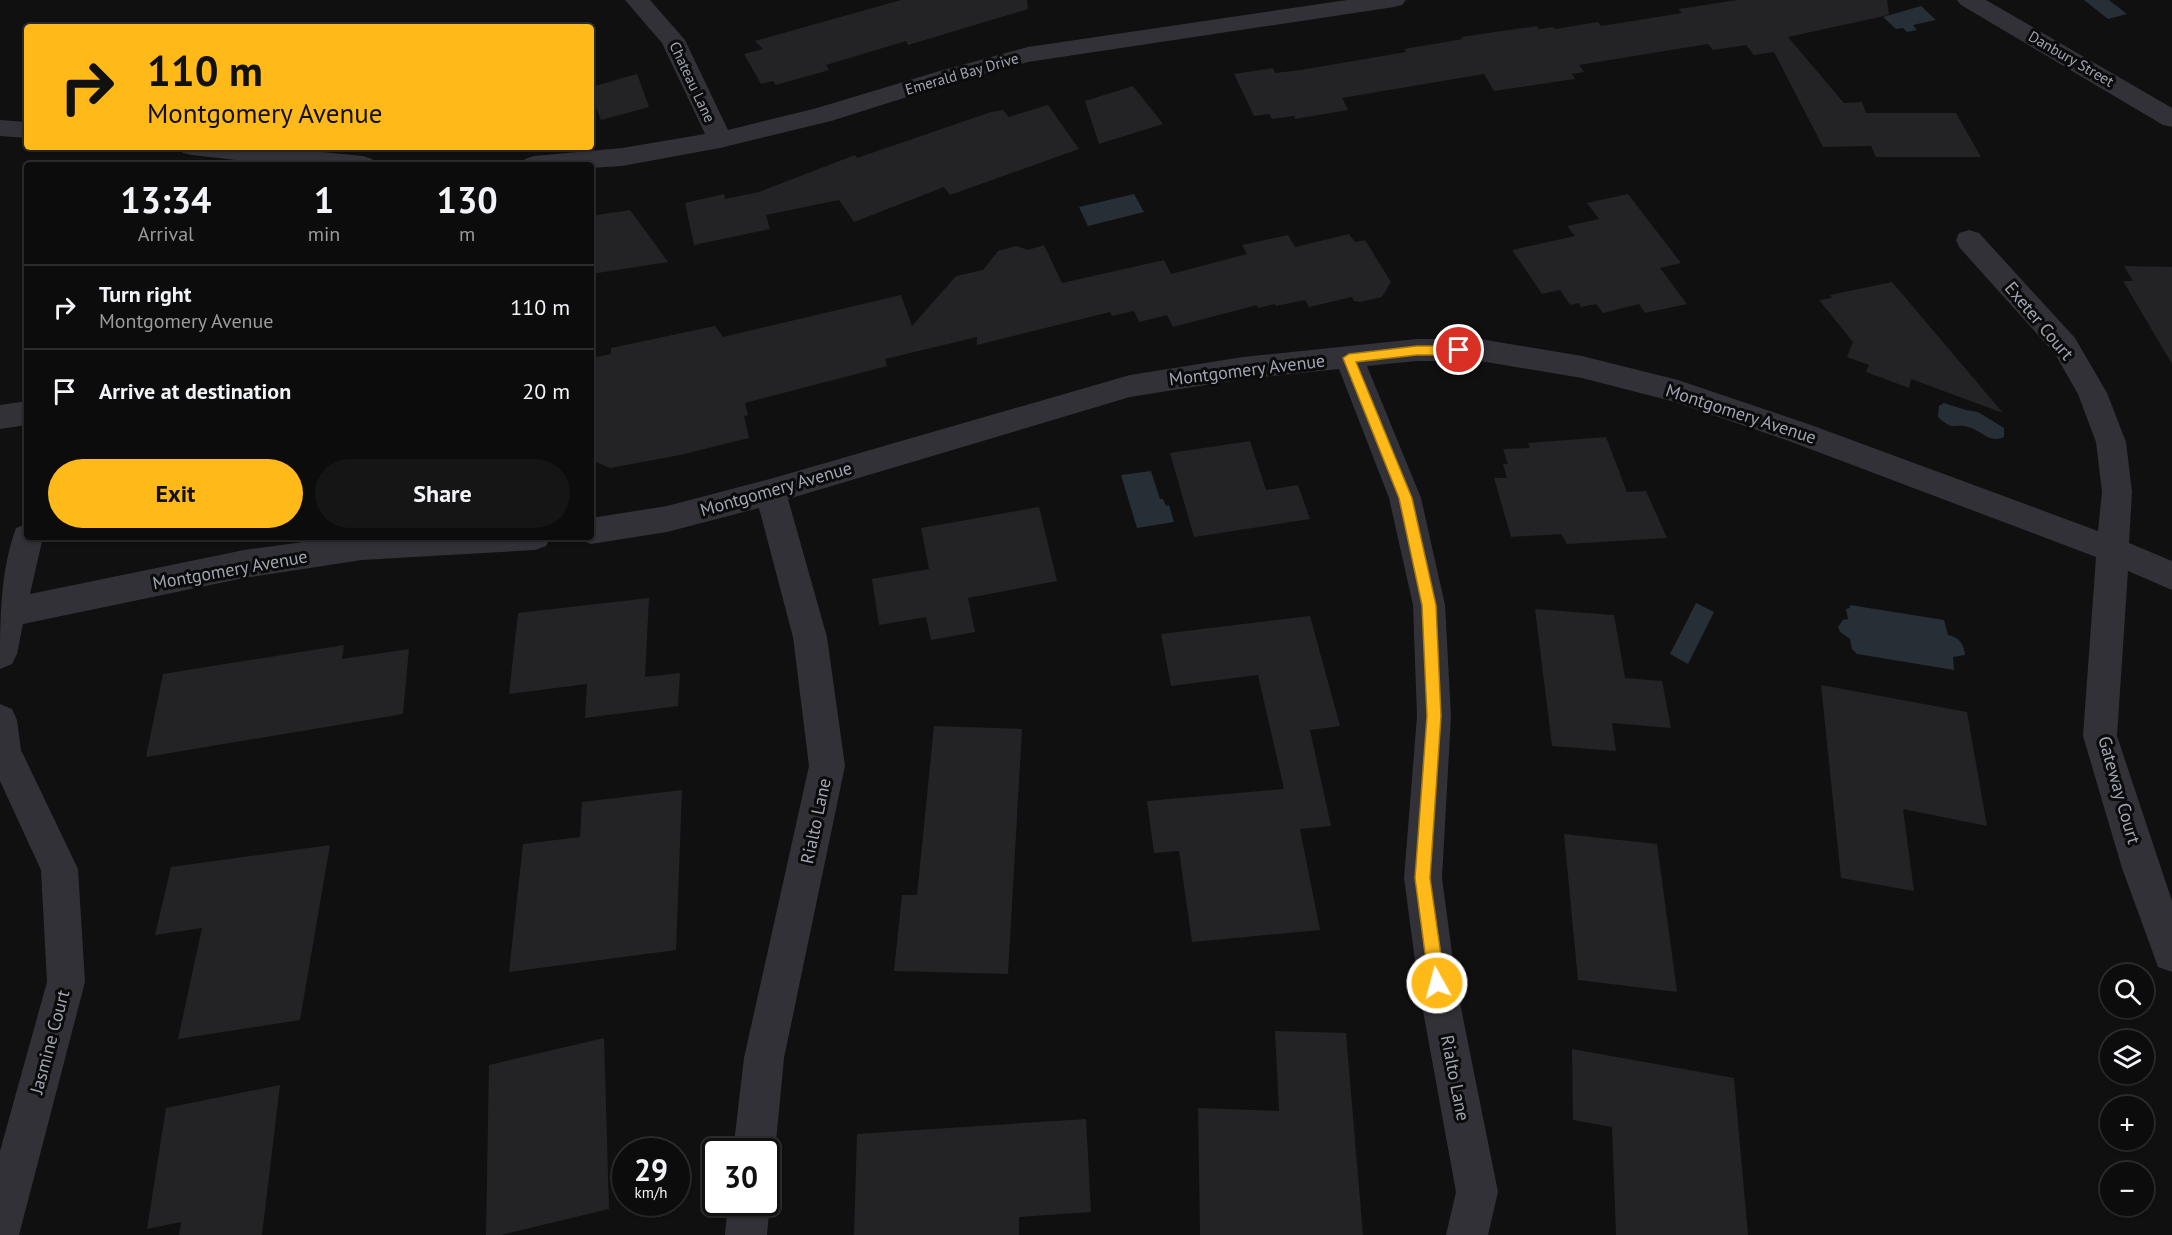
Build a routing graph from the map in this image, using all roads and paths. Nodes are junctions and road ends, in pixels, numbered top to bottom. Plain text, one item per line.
1 (637, 0) edge
2 (1394, 0) edge
3 (1969, 0) edge
4 (2172, 119) edge
5 (0, 128) edge
6 (24, 130) edge
7 (720, 140) junction
8 (195, 153) edge
9 (321, 162) edge
10 (567, 162) edge
11 (1969, 240) dead end
12 (1349, 358) junction
13 (24, 413) edge
14 (0, 417) edge
15 (770, 492) junction
16 (594, 531) edge
17 (26, 540) edge
18 (483, 540) edge
19 (2113, 550) junction
20 (2172, 576) edge
21 (4, 615) edge
22 (0, 654) edge
23 (0, 720) edge
24 (2172, 953) edge
25 (755, 1138) edge
26 (748, 1216) edge
27 (0, 1228) edge
28 (746, 1235) edge
29 (1467, 1235) edge

1 - 7 street, Chateau Lane
2 - 7 street, Emerald Bay Drive
3 - 4 street, Danbury Street
5 - 6 street
7 - 10 street, Emerald Bay Drive
8 - 9 street
11 - 19 street, Exeter Court
12 - 15 street, Montgomery Avenue
12 - 19 street, Montgomery Avenue
12 - 29 street, Rialto Lane
13 - 14 street
15 - 16 street, Montgomery Avenue
15 - 25 street, Rialto Lane
17 - 21 street
18 - 21 street, Montgomery Avenue
19 - 20 street, Montgomery Avenue
19 - 24 street, Gateway Court
21 - 22 street
23 - 27 street, Jasmine Court
26 - 28 street

